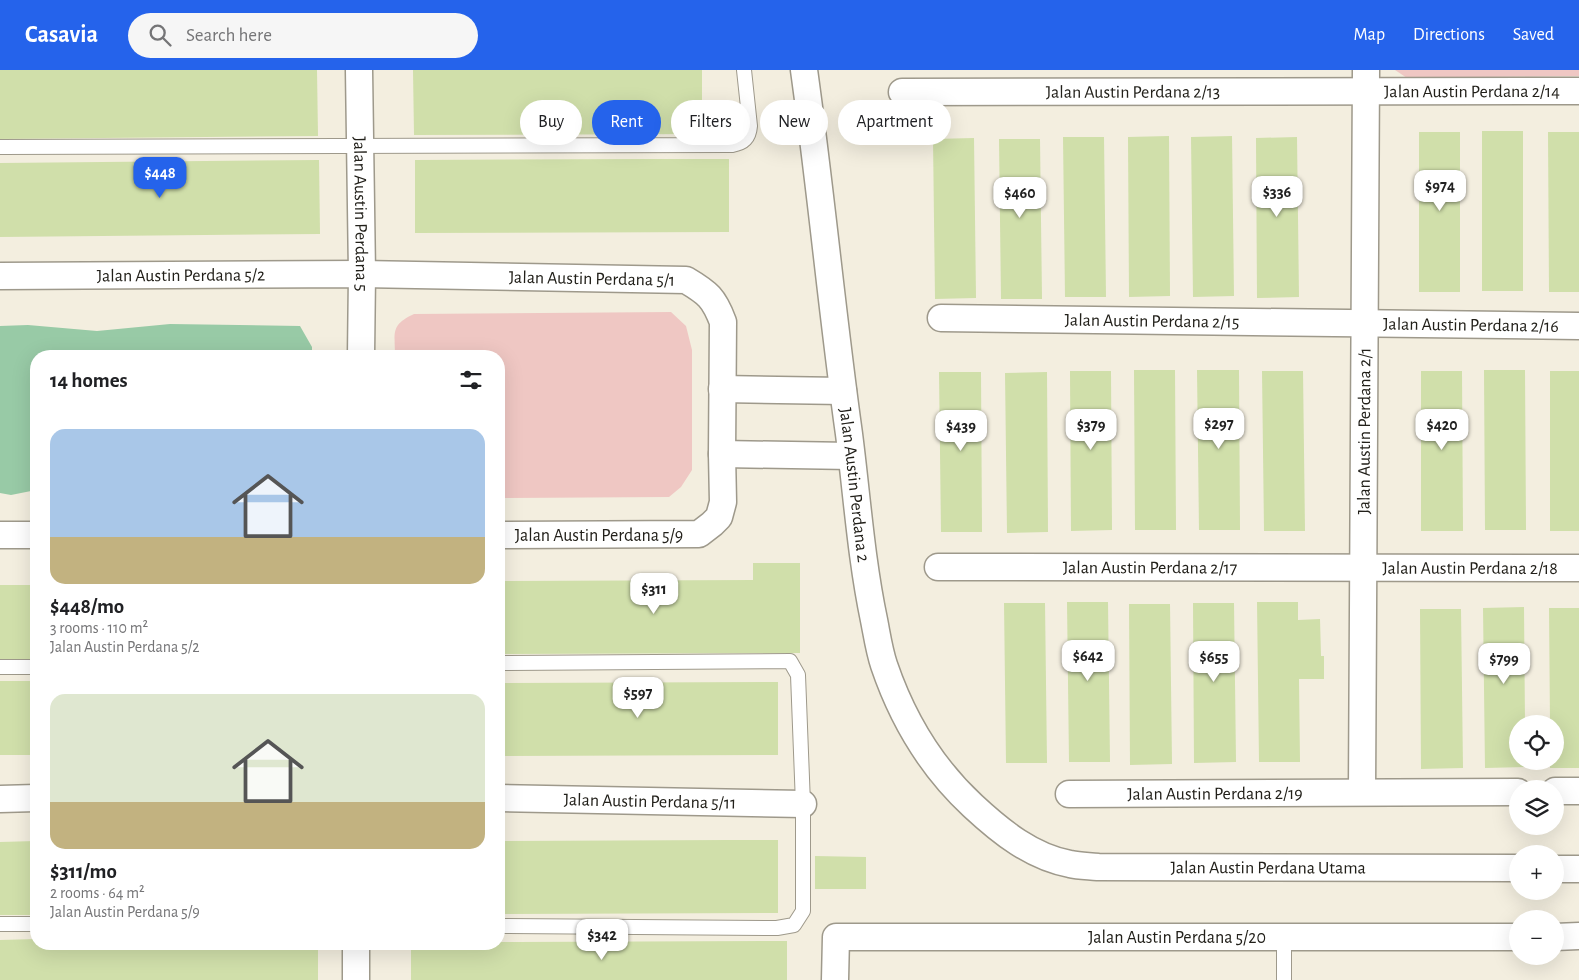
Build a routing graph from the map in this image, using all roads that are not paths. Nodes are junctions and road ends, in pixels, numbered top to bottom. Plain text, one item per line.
1 (359, 70) edge
2 (744, 70) edge
3 (804, 70) edge
4 (1366, 81) edge
5 (902, 92) dead end
6 (1579, 92) edge
7 (359, 145) junction
8 (0, 147) edge
9 (362, 274) junction
10 (0, 276) edge
11 (941, 318) dead end
12 (1364, 323) junction
13 (1579, 326) edge
14 (361, 350) edge
15 (722, 380) junction
16 (842, 382) junction
17 (722, 445) junction
18 (850, 447) junction
19 (0, 535) edge
20 (30, 535) edge
21 (505, 535) edge
22 (938, 567) dead end
23 (1363, 567) junction
24 (1579, 568) edge
25 (505, 663) edge
26 (0, 667) edge
27 (30, 667) edge
28 (1564, 791) edge
29 (1579, 791) edge
30 (1362, 792) junction
31 (1509, 792) edge
32 (1069, 794) dead end
33 (0, 798) edge
34 (30, 798) edge
35 (505, 798) edge
36 (803, 804) junction
37 (1024, 846) joint
38 (1509, 868) edge
39 (1564, 868) edge
40 (1579, 869) edge
41 (0, 924) edge
42 (30, 924) edge
43 (505, 926) edge
44 (1564, 936) edge
45 (1579, 936) edge
46 (1284, 937) junction
47 (1509, 937) edge
48 (356, 950) edge
49 (356, 980) edge
50 (835, 980) edge
51 (1284, 980) edge

1 - 7 street, Jalan Austin Perdana 5
2 - 7 lane
3 - 16 street, Jalan Austin Perdana 2
4 - 5 street, Jalan Austin Perdana 2/13
4 - 6 street, Jalan Austin Perdana 2/14
4 - 12 street, Jalan Austin Perdana 2/1
7 - 8 lane
7 - 9 street, Jalan Austin Perdana 5
9 - 10 street, Jalan Austin Perdana 5/2
9 - 14 street, Jalan Austin Perdana 5
9 - 15 street, Jalan Austin Perdana 5/1
11 - 12 street, Jalan Austin Perdana 2/15
12 - 13 street, Jalan Austin Perdana 2/16
12 - 23 street, Jalan Austin Perdana 2/1
15 - 16 street
15 - 17 street, Jalan Austin Perdana 5/9
16 - 18 street, Jalan Austin Perdana 2
17 - 18 street
17 - 21 street, Jalan Austin Perdana 5/9
18 - 37 street, Jalan Austin Perdana 2
19 - 20 street
22 - 23 street, Jalan Austin Perdana 2/17
23 - 24 street, Jalan Austin Perdana 2/18
23 - 30 street, Jalan Austin Perdana 2/1
25 - 36 lane
26 - 27 lane
28 - 29 street
30 - 31 street, Jalan Austin Perdana 2/19
30 - 32 street, Jalan Austin Perdana 2/19
33 - 34 street
35 - 36 street, Jalan Austin Perdana 5/11
36 - 43 lane
37 - 38 street, Jalan Austin Perdana Utama
39 - 40 street
41 - 42 lane
44 - 45 street
46 - 47 street, Jalan Austin Perdana 5/20
46 - 50 street, Jalan Austin Perdana 5/20
46 - 51 lane
48 - 49 street

